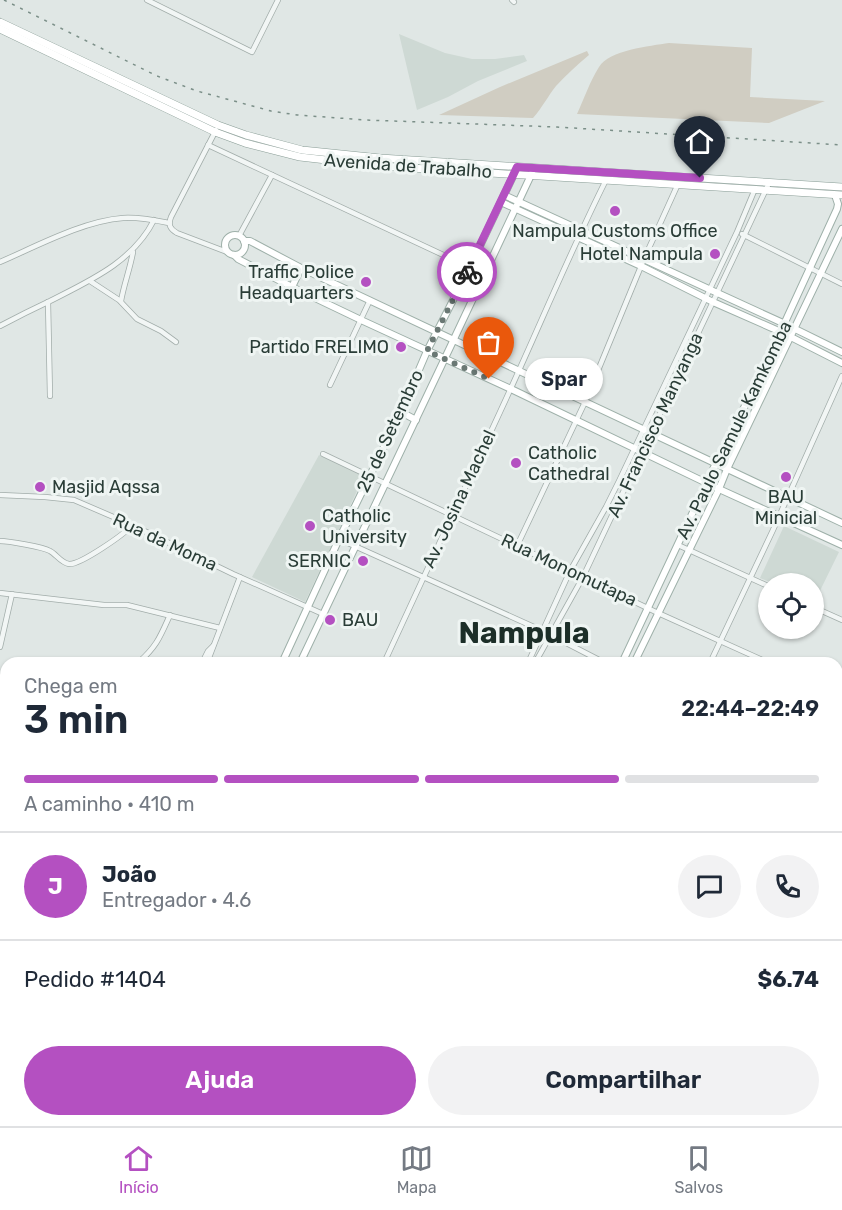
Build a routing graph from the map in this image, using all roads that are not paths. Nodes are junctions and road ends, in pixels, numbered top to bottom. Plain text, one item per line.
1 (147, 0) edge
2 (278, 0) edge
3 (0, 22) edge
4 (0, 29) edge
5 (216, 129) junction
6 (208, 145) junction
7 (515, 171) junction
8 (533, 171) junction
9 (610, 172) junction
10 (272, 175) junction
11 (606, 180) junction
12 (679, 181) junction
13 (756, 185) junction
14 (807, 185) junction
15 (767, 187) junction
16 (842, 188) edge
17 (807, 193) junction
18 (838, 195) edge
19 (502, 199) junction
20 (517, 205) junction
21 (840, 208) edge
22 (154, 220) junction
23 (169, 223) junction
24 (842, 229) edge
25 (581, 230) junction
26 (737, 232) junction
27 (745, 236) junction
28 (578, 237) junction
29 (242, 238) junction
30 (133, 250) junction
31 (227, 252) junction
32 (234, 255) junction
33 (0, 262) edge
34 (643, 262) junction
35 (470, 267) junction
36 (302, 268) junction
37 (811, 268) junction
38 (821, 273) junction
39 (484, 274) junction
40 (90, 281) junction
41 (842, 284) edge
42 (292, 287) junction
43 (710, 290) junction
44 (717, 293) junction
45 (706, 298) junction
46 (370, 300) junction
47 (121, 301) junction
48 (48, 302) junction
49 (713, 302) junction
50 (361, 320) junction
51 (785, 324) junction
52 (0, 326) edge
53 (794, 329) junction
54 (437, 331) junction
55 (781, 332) junction
56 (791, 336) junction
57 (454, 339) junction
58 (176, 342) dead end
59 (427, 351) junction
60 (842, 352) edge
61 (446, 360) junction
62 (842, 363) edge
63 (519, 370) junction
64 (842, 376) edge
65 (330, 385) dead end
66 (511, 389) junction
67 (50, 396) dead end
68 (585, 402) junction
69 (401, 412) junction
70 (416, 420) junction
71 (575, 420) junction
72 (644, 429) junction
73 (651, 433) junction
74 (635, 448) junction
75 (642, 452) junction
76 (323, 454) dead end
77 (716, 463) junction
78 (727, 469) junction
79 (370, 476) junction
80 (619, 481) junction
81 (707, 482) junction
82 (386, 484) junction
83 (627, 484) junction
84 (719, 489) junction
85 (0, 495) edge
86 (787, 496) junction
87 (606, 507) junction
88 (615, 511) junction
89 (453, 515) junction
90 (778, 517) junction
91 (842, 523) edge
92 (132, 525) junction
93 (339, 539) junction
94 (0, 541) edge
95 (841, 544) edge
96 (678, 545) junction
97 (355, 546) junction
98 (517, 546) junction
99 (688, 550) junction
100 (570, 571) junction
101 (423, 577) junction
102 (583, 577) junction
103 (240, 578) junction
104 (751, 578) junction
105 (758, 581) edge
106 (0, 593) edge
107 (12, 594) junction
108 (307, 608) junction
109 (648, 608) junction
110 (824, 612) edge
111 (658, 613) junction
112 (323, 614) junction
113 (170, 615) junction
114 (842, 620) edge
115 (220, 628) junction
116 (543, 631) junction
117 (549, 635) junction
118 (720, 640) junction
119 (213, 646) junction
120 (0, 647) edge
121 (145, 657) edge
122 (205, 657) edge
123 (210, 657) edge
124 (285, 657) edge
125 (303, 657) edge
126 (387, 657) edge
127 (531, 657) edge
128 (537, 657) edge
129 (594, 657) edge
130 (625, 657) edge
131 (637, 657) edge
132 (713, 657) edge
133 (756, 657) edge

1 - 2 street
3 - 5 highway, Avenida de Trabalho
4 - 5 highway, Avenida de Trabalho
5 - 6 street
5 - 7 highway, Avenida de Trabalho
6 - 10 street
6 - 23 street
7 - 8 highway, Avenida de Trabalho
7 - 19 main road, 25 de Setembro
8 - 9 highway, Avenida de Trabalho
8 - 11 highway, Avenida de Trabalho
8 - 20 main road, 25 de Setembro
9 - 11 street, Av. Josina Machel
9 - 12 highway, Avenida de Trabalho
10 - 29 street
10 - 35 street
11 - 12 highway, Avenida de Trabalho
11 - 25 street, Av. Josina Machel
12 - 13 highway, Avenida de Trabalho
12 - 34 street
13 - 15 highway, Avenida de Trabalho
13 - 26 street, Av. Francisco Manyanga
14 - 15 highway, Avenida de Trabalho
14 - 16 highway, Avenida de Trabalho
14 - 17 highway
15 - 17 highway, Avenida de Trabalho
15 - 27 street, Av. Francisco Manyanga
17 - 18 highway, Avenida de Trabalho
18 - 21 main road, Av. Paulo Samule Kamkomba
19 - 20 main road
19 - 35 main road, 25 de Setembro
20 - 25 main road
20 - 28 main road
20 - 39 main road, 25 de Setembro
21 - 37 main road, Av. Paulo Samule Kamkomba
22 - 23 street
22 - 30 street
22 - 33 street
23 - 31 street
24 - 38 main road, Av. Paulo Samule Kamkomba
25 - 28 street, Av. Josina Machel
25 - 34 main road
26 - 27 street
26 - 43 street, Av. Francisco Manyanga
27 - 37 street
27 - 44 street, Av. Francisco Manyanga
28 - 34 main road
28 - 63 street, Av. Josina Machel
29 - 31 main road
29 - 32 main road
29 - 36 main road
30 - 40 street
30 - 47 street
31 - 32 main road
32 - 42 main road
34 - 43 main road
34 - 45 main road
34 - 68 street
35 - 39 street
35 - 54 main road, 25 de Setembro
36 - 42 main road
36 - 46 main road
37 - 38 street
37 - 51 main road, Av. Paulo Samule Kamkomba
38 - 41 street
38 - 53 main road, Av. Paulo Samule Kamkomba
39 - 57 main road, 25 de Setembro
40 - 47 street
40 - 48 street
42 - 50 main road
43 - 44 main road
43 - 45 street, Av. Francisco Manyanga
44 - 49 street, Av. Francisco Manyanga
44 - 51 main road
45 - 49 main road
45 - 72 street, Av. Francisco Manyanga
46 - 50 street
46 - 54 main road
47 - 58 street
48 - 52 street
48 - 67 street
49 - 55 main road
49 - 73 street, Av. Francisco Manyanga
50 - 59 main road
50 - 65 street
51 - 53 main road
51 - 55 main road, Av. Paulo Samule Kamkomba
53 - 56 main road, Av. Paulo Samule Kamkomba
53 - 60 main road
54 - 57 main road
54 - 59 main road, 25 de Setembro
55 - 56 main road
55 - 77 main road, Av. Paulo Samule Kamkomba
56 - 62 main road
56 - 78 main road, Av. Paulo Samule Kamkomba
57 - 61 main road, 25 de Setembro
57 - 63 main road
59 - 61 main road
59 - 69 main road, 25 de Setembro
61 - 66 main road
61 - 70 main road, 25 de Setembro
63 - 66 street, Av. Josina Machel
63 - 68 main road
64 - 86 street
66 - 71 main road
66 - 89 street, Av. Josina Machel
68 - 71 street
68 - 72 main road
69 - 70 main road
69 - 79 main road, 25 de Setembro
70 - 82 main road, 25 de Setembro
71 - 74 main road
71 - 98 street
72 - 73 main road
72 - 74 street, Av. Francisco Manyanga
73 - 75 street, Av. Francisco Manyanga
73 - 77 main road
74 - 75 main road
74 - 80 street, Av. Francisco Manyanga
75 - 81 main road
75 - 83 street, Av. Francisco Manyanga
76 - 79 street, Rua Monomutapa
77 - 78 main road
77 - 81 main road, Av. Paulo Samule Kamkomba
78 - 84 main road, Av. Paulo Samule Kamkomba
78 - 86 main road
79 - 82 street, Rua Monomutapa
79 - 93 main road, 25 de Setembro
80 - 83 street
80 - 87 street, Av. Francisco Manyanga
81 - 84 main road
81 - 96 main road, Av. Paulo Samule Kamkomba
82 - 89 street, Rua Monomutapa
82 - 97 main road, 25 de Setembro
83 - 88 street, Av. Francisco Manyanga
84 - 90 main road
84 - 99 main road, Av. Paulo Samule Kamkomba
85 - 92 street, Rua da Moma
86 - 90 street
86 - 91 main road
87 - 88 street
87 - 100 street, Av. Francisco Manyanga
88 - 102 street, Av. Francisco Manyanga
89 - 98 street, Rua Monomutapa
89 - 101 street, Av. Josina Machel
90 - 95 main road
90 - 104 street
92 - 94 street
92 - 103 street, Rua da Moma
93 - 97 street
93 - 108 main road, 25 de Setembro
96 - 99 street
96 - 109 main road, Av. Paulo Samule Kamkomba
97 - 101 street
97 - 112 main road, 25 de Setembro
98 - 100 street, Rua Monomutapa
99 - 104 street
99 - 111 main road, Av. Paulo Samule Kamkomba
100 - 102 street, Rua Monomutapa
100 - 116 street, Av. Francisco Manyanga
101 - 116 street
101 - 126 street, Av. Josina Machel
102 - 109 street, Rua Monomutapa
102 - 117 street, Av. Francisco Manyanga
103 - 108 street, Rua da Moma
103 - 115 street
104 - 105 street
104 - 118 street
106 - 107 street
107 - 113 street
107 - 120 street
108 - 112 street, Rua da Moma
108 - 124 main road, 25 de Setembro
109 - 111 street, Rua Monomutapa
109 - 130 main road, Av. Paulo Samule Kamkomba
110 - 114 street
111 - 118 street, Rua Monomutapa
111 - 131 main road, Av. Paulo Samule Kamkomba
112 - 125 main road, 25 de Setembro
113 - 115 street
113 - 121 street
115 - 119 street
116 - 117 street
116 - 127 street, Av. Francisco Manyanga
117 - 128 street, Av. Francisco Manyanga
117 - 129 street
118 - 132 street
118 - 133 street, Rua Monomutapa
119 - 122 street
119 - 123 street

